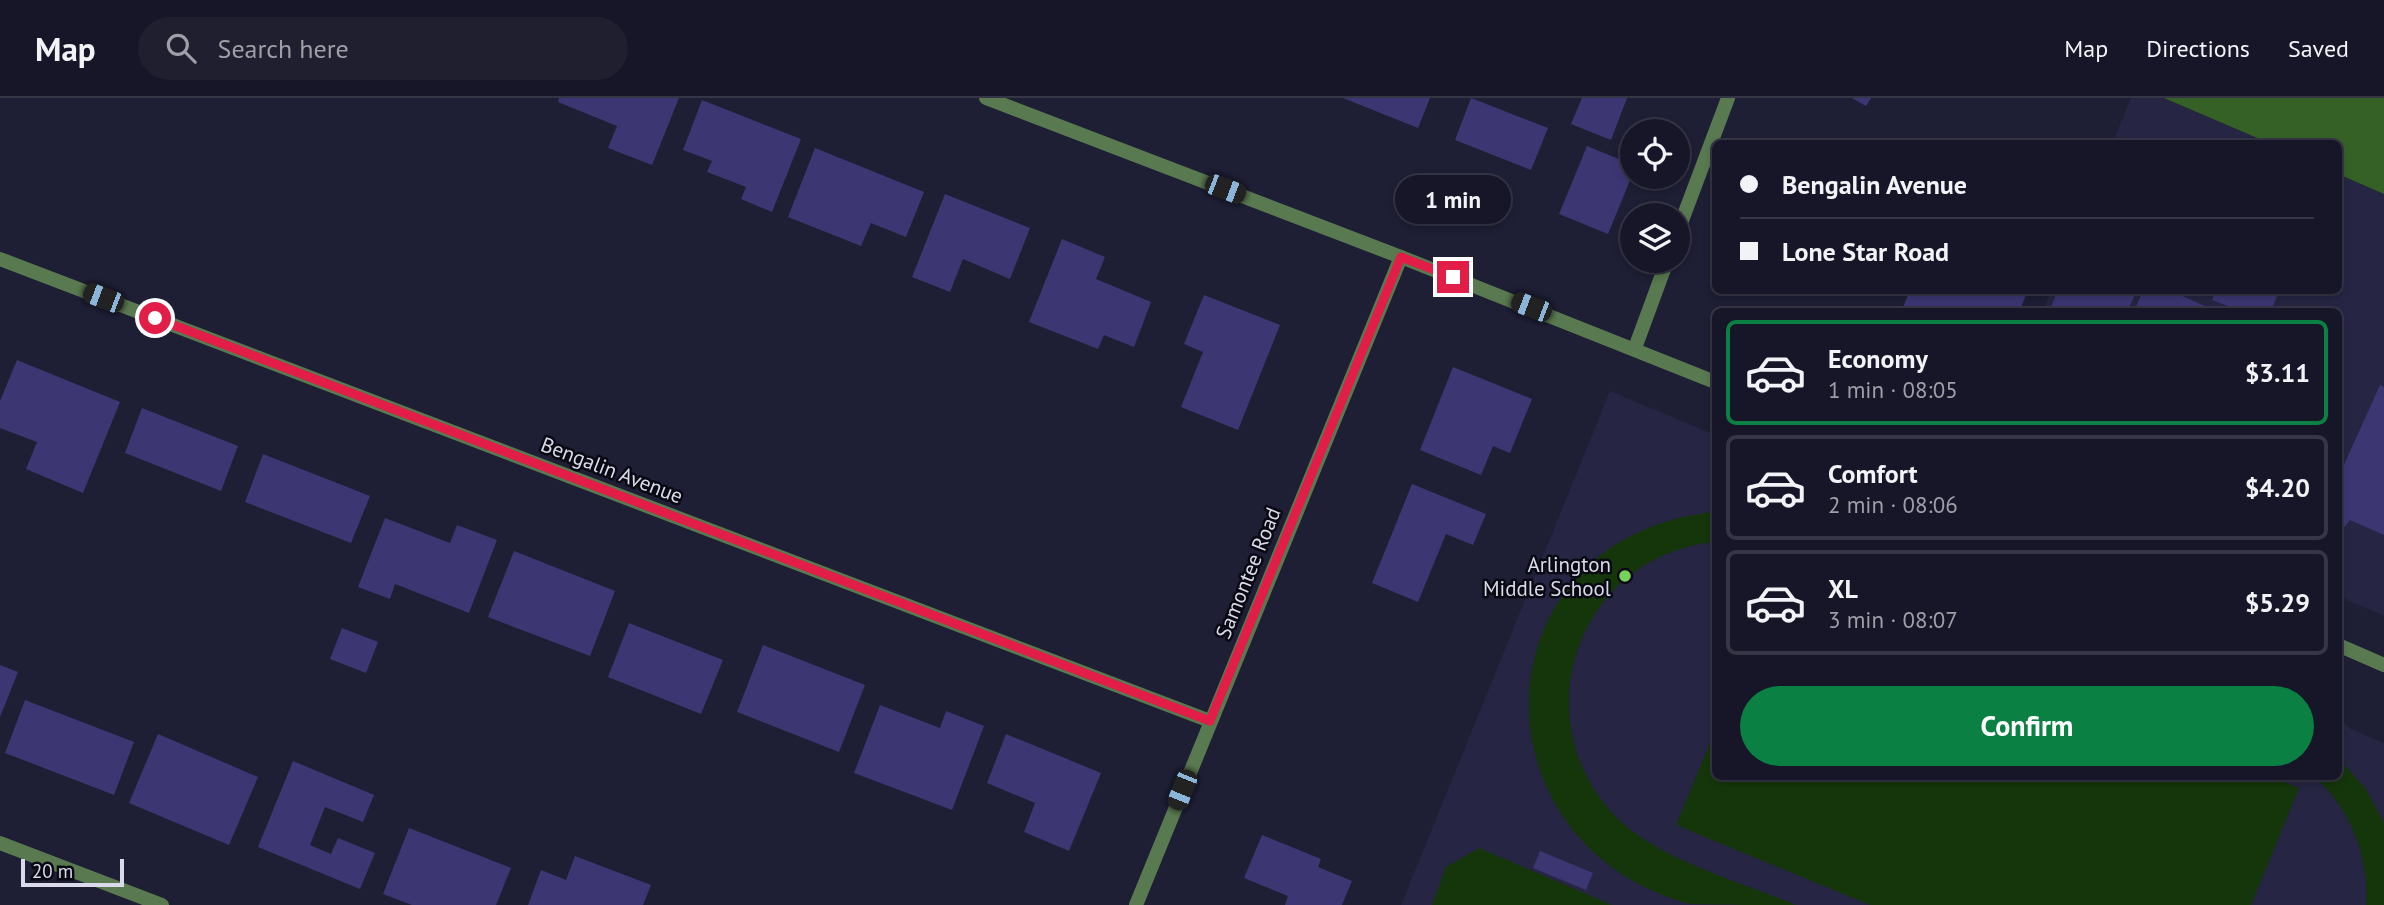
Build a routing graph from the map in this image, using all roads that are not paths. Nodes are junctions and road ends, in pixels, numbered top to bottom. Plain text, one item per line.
1 (986, 98) edge
2 (1728, 98) edge
3 (1712, 140) edge
4 (1712, 141) edge
5 (1689, 203) edge
6 (1401, 257) junction
7 (0, 259) edge
8 (1663, 273) edge
9 (1635, 348) junction
10 (1712, 381) edge
11 (2342, 647) edge
12 (2384, 665) edge
13 (1210, 721) junction
14 (0, 843) edge
15 (162, 905) edge
16 (1136, 905) edge

1 - 6 street
2 - 3 street
4 - 5 street
6 - 9 street
6 - 13 street, Samontee Road
7 - 13 street, Bengalin Avenue
8 - 9 street
9 - 10 street
11 - 12 street
13 - 16 street, Samontee Road
14 - 15 street

